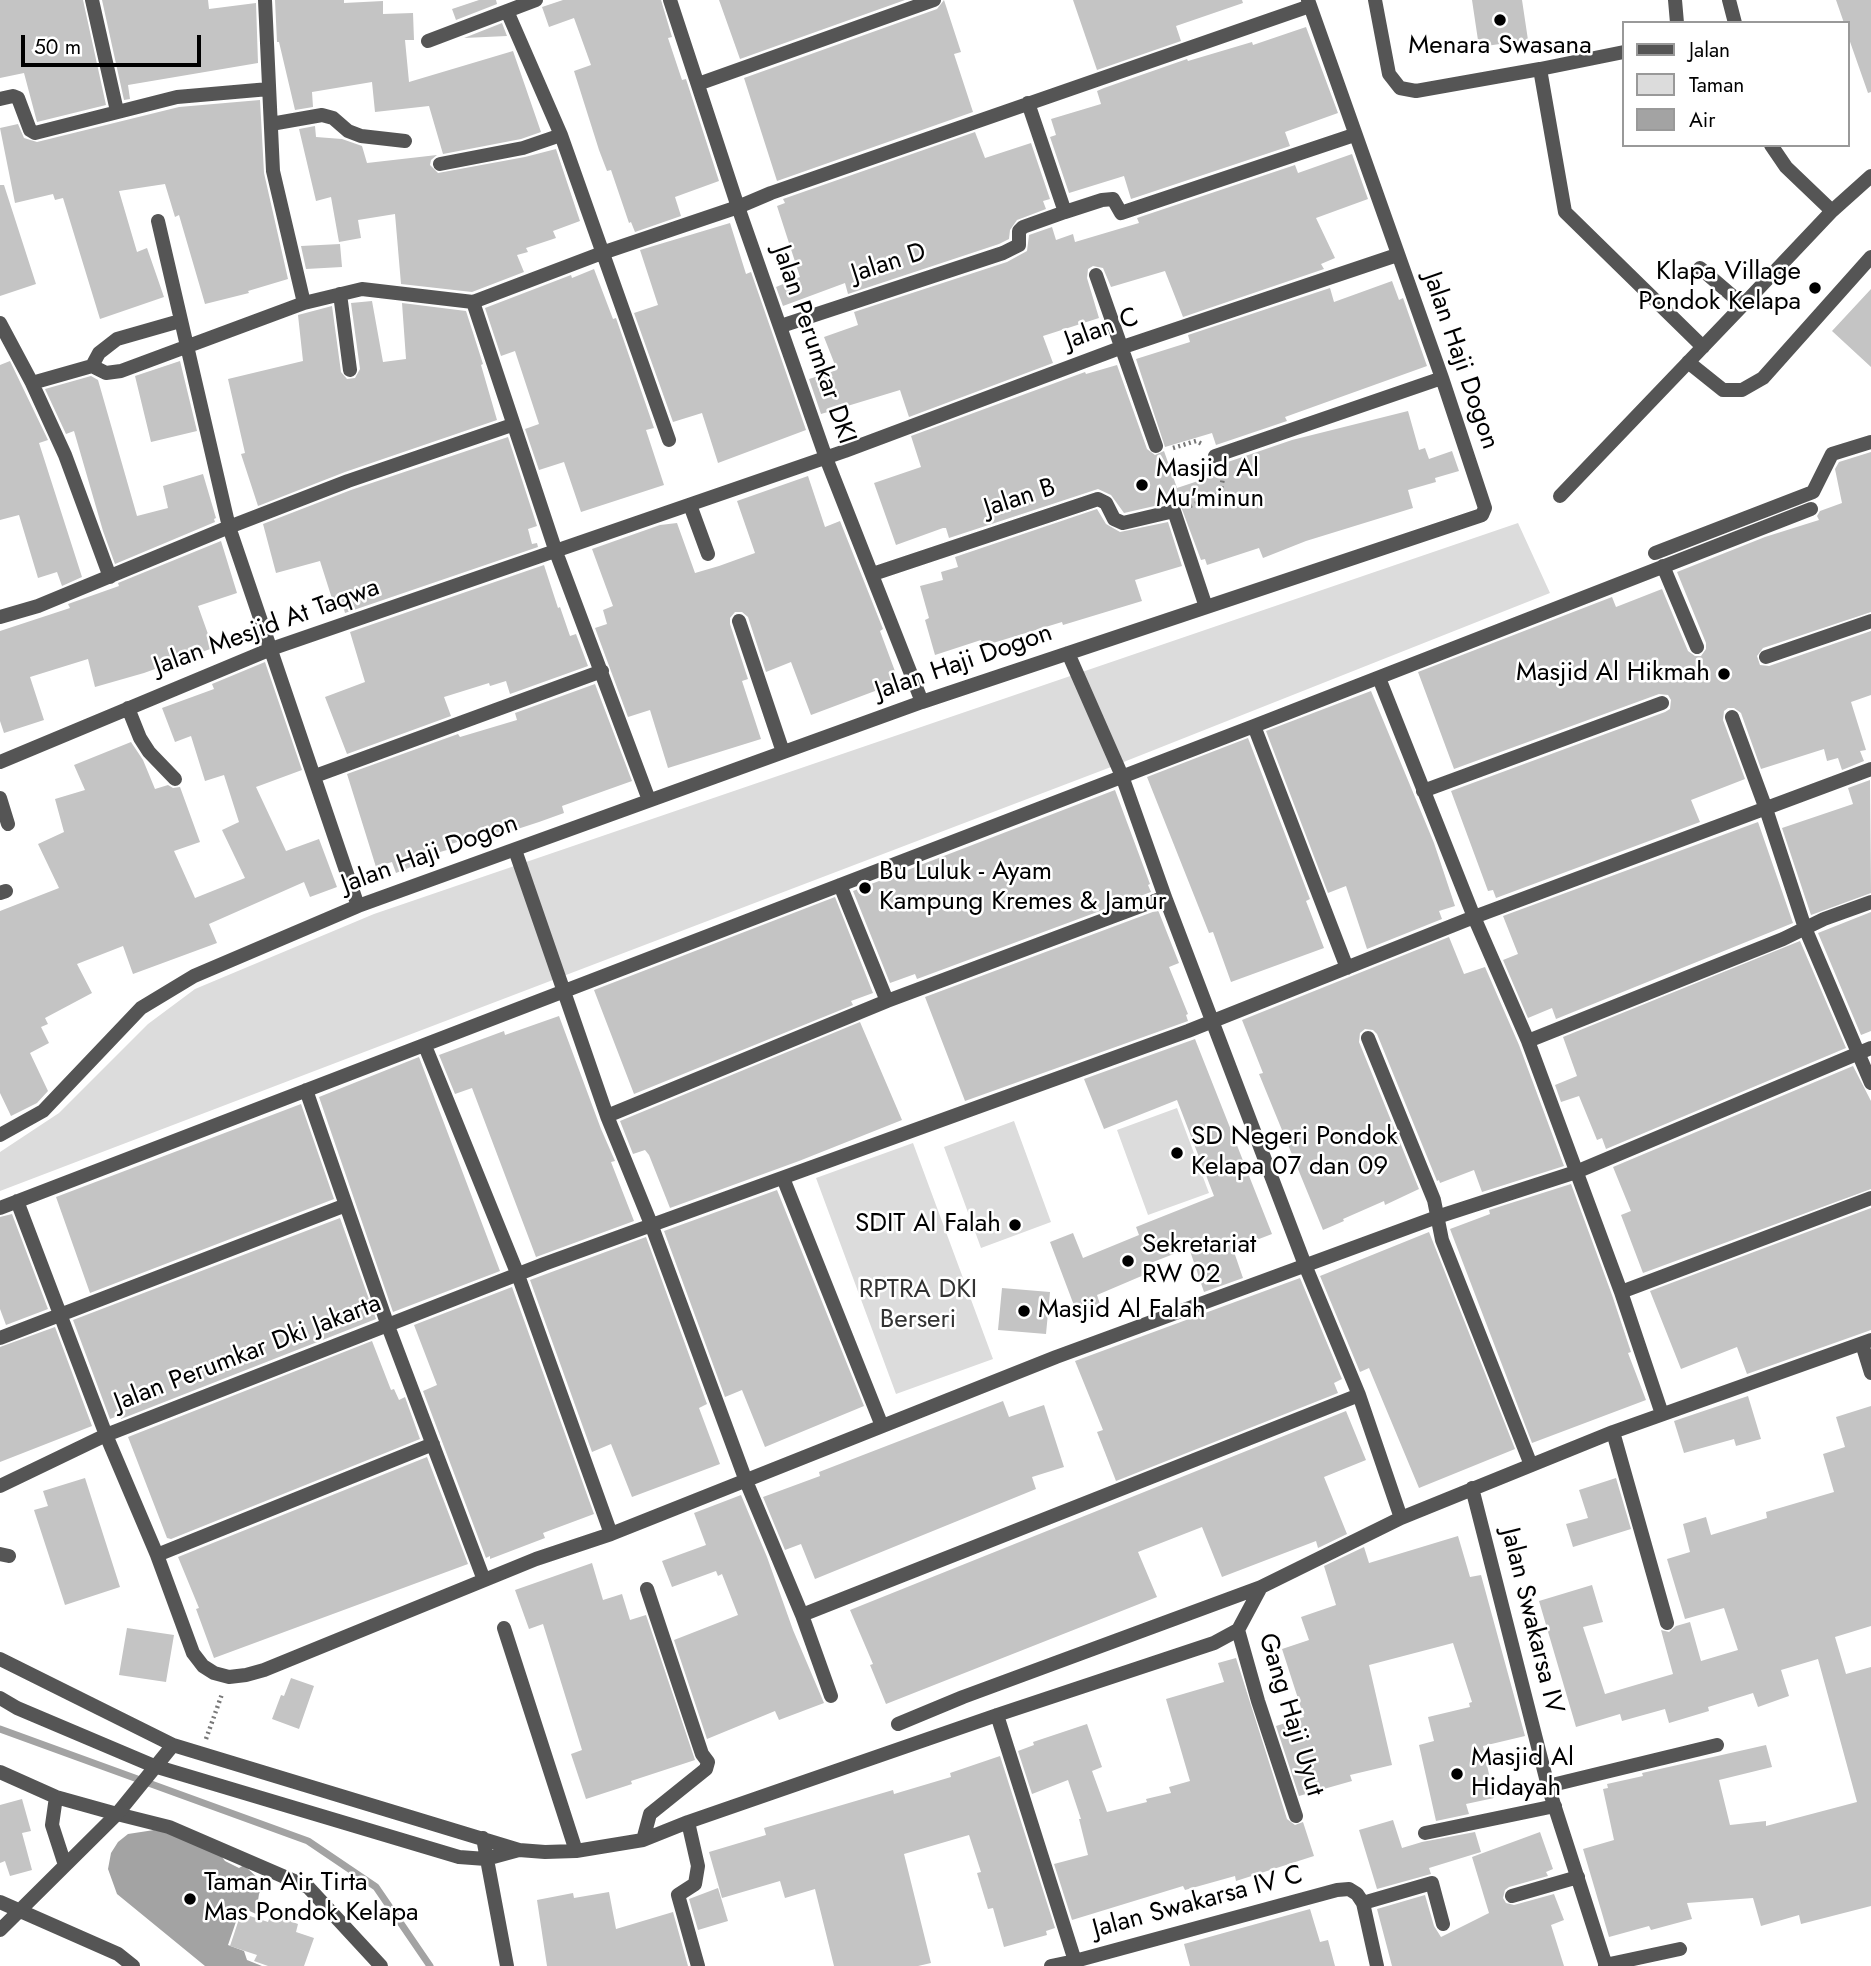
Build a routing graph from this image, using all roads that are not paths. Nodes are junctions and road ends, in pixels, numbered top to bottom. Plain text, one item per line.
1 (92, 0) edge
2 (265, 0) edge
3 (536, 0) edge
4 (670, 0) edge
5 (934, 0) edge
6 (1375, 0) edge
7 (1675, 0) edge
8 (1729, 0) edge
9 (1309, 3) edge
10 (508, 11) junction
11 (1677, 21) edge
12 (1734, 21) edge
13 (428, 41) dead end
14 (1622, 52) edge
15 (1540, 68) junction
16 (698, 84) junction
17 (269, 89) junction
18 (0, 100) edge
19 (1028, 103) junction
20 (117, 111) junction
21 (271, 124) junction
22 (561, 135) junction
23 (1354, 135) junction
24 (405, 141) dead end
25 (1772, 147) edge
26 (440, 164) dead end
27 (1871, 176) edge
28 (738, 207) junction
29 (1832, 211) junction
30 (1065, 212) junction
31 (158, 221) dead end
32 (602, 253) junction
33 (1397, 255) junction
34 (1871, 257) edge
35 (1700, 268) dead end
36 (1096, 275) dead end
37 (340, 294) junction
38 (473, 302) junction
39 (304, 303) junction
40 (1743, 305) junction
41 (180, 321) junction
42 (0, 323) edge
43 (781, 326) junction
44 (187, 346) junction
45 (1703, 347) junction
46 (1120, 348) junction
47 (1688, 362) junction
48 (92, 366) junction
49 (350, 370) dead end
50 (1442, 378) junction
51 (32, 383) junction
52 (512, 425) junction
53 (669, 440) dead end
54 (1871, 442) edge
55 (1156, 446) road end
56 (1215, 456) road end
57 (826, 458) junction
58 (1560, 496) dead end
59 (690, 505) junction
60 (1811, 509) dead end
61 (229, 527) junction
62 (556, 552) junction
63 (708, 554) dead end
64 (1659, 559) junction
65 (873, 574) junction
66 (110, 578) junction
67 (1206, 607) junction
68 (0, 617) edge
69 (739, 621) dead end
70 (1871, 621) edge
71 (1698, 647) dead end
72 (271, 649) junction
73 (1069, 653) junction
74 (1766, 657) dead end
75 (602, 671) junction
76 (1379, 678) junction
77 (922, 702) junction
78 (1662, 703) dead end
79 (128, 708) junction
80 (1732, 717) dead end
81 (1254, 726) junction
82 (783, 752) junction
83 (0, 762) edge
84 (1871, 769) edge
85 (315, 776) junction
86 (1122, 776) junction
87 (175, 779) dead end
88 (1423, 791) junction
89 (0, 798) edge
90 (649, 800) junction
91 (1766, 809) junction
92 (8, 824) dead end
93 (515, 850) junction
94 (840, 885) junction
95 (1165, 897) junction
96 (1871, 902) edge
97 (358, 906) junction
98 (1474, 917) junction
99 (1805, 929) junction
100 (1347, 968) junction
101 (566, 992) junction
102 (887, 1001) junction
103 (1212, 1021) junction
104 (1368, 1038) dead end
105 (1528, 1041) junction
106 (425, 1046) junction
107 (1865, 1050) edge
108 (1871, 1083) edge
109 (306, 1090) junction
110 (607, 1116) junction
111 (0, 1135) edge
112 (1576, 1171) junction
113 (783, 1178) junction
114 (1871, 1198) edge
115 (17, 1201) junction
116 (346, 1205) junction
117 (0, 1208) edge
118 (1437, 1217) junction
119 (651, 1224) junction
120 (1305, 1265) junction
121 (518, 1275) junction
122 (1621, 1292) junction
123 (59, 1314) junction
124 (388, 1326) junction
125 (0, 1338) edge
126 (1866, 1342) edge
127 (1871, 1373) edge
128 (1359, 1395) junction
129 (1662, 1414) junction
130 (882, 1426) junction
131 (1613, 1433) junction
132 (106, 1435) junction
133 (433, 1444) junction
134 (1531, 1465) junction
135 (746, 1481) junction
136 (0, 1486) edge
137 (1472, 1488) junction
138 (1401, 1518) junction
139 (611, 1534) junction
140 (157, 1555) junction
141 (484, 1580) junction
142 (1261, 1587) junction
143 (648, 1589) dead end
144 (802, 1615) junction
145 (1667, 1623) dead end
146 (504, 1628) dead end
147 (1238, 1630) junction
148 (0, 1659) edge
149 (831, 1696) dead end
150 (0, 1698) edge
151 (997, 1715) junction
152 (898, 1724) dead end
153 (173, 1745) junction
154 (1717, 1745) dead end
155 (151, 1770) junction
156 (0, 1772) edge
157 (1548, 1787) junction
158 (56, 1797) junction
159 (1555, 1806) junction
160 (117, 1814) junction
161 (1296, 1816) dead end
162 (688, 1822) junction
163 (1424, 1833) dead end
164 (483, 1838) junction
165 (643, 1840) junction
166 (519, 1850) junction
167 (576, 1851) junction
168 (486, 1860) junction
169 (65, 1865) junction
170 (1578, 1877) junction
171 (1511, 1896) dead end
172 (1360, 1899) junction
173 (0, 1902) edge
174 (21, 1910) junction
175 (1443, 1924) dead end
176 (0, 1930) edge
177 (1681, 1949) dead end
178 (1076, 1961) junction
179 (133, 1966) edge
180 (381, 1966) edge
181 (507, 1966) edge
182 (698, 1966) edge
183 (1051, 1966) edge
184 (1377, 1966) edge
185 (1605, 1966) edge

1 - 20 street
2 - 17 street
3 - 10 street
4 - 16 street, Jalan Perumkar DKI
5 - 16 street
6 - 15 street
7 - 11 street
8 - 12 street
9 - 19 street
9 - 23 street, Jalan Haji Dogon
10 - 13 street
10 - 22 street
14 - 15 street
15 - 45 street
16 - 28 street, Jalan Perumkar DKI
17 - 20 street
17 - 21 street
18 - 20 street
19 - 28 street
19 - 30 street
21 - 24 street
21 - 39 street
22 - 26 street
22 - 32 street
23 - 30 street
23 - 33 street, Jalan Haji Dogon
25 - 29 street
27 - 29 street
28 - 32 street
28 - 43 street, Jalan Perumkar DKI
29 - 40 street
30 - 43 street, Jalan D
31 - 41 street
32 - 38 street
32 - 53 street
33 - 46 street, Jalan C
33 - 50 street, Jalan Haji Dogon
34 - 47 street
35 - 40 street
36 - 46 street
37 - 38 street
37 - 39 street
37 - 49 street
38 - 52 street
39 - 44 street
40 - 45 street
41 - 44 street
41 - 48 street
42 - 51 street
43 - 57 street, Jalan Perumkar DKI
44 - 48 street
44 - 61 street
45 - 47 street
46 - 55 street
46 - 57 street, Jalan C
47 - 58 street
48 - 51 street
50 - 56 street
50 - 67 street, Jalan Haji Dogon
51 - 66 street
52 - 61 street
52 - 62 street
54 - 64 street
57 - 59 street, Jalan C
57 - 65 street, Jalan Perumkar DKI
59 - 62 street, Jalan Mesjid At Taqwa
59 - 63 street
60 - 64 street
61 - 66 street
61 - 72 street
62 - 72 street, Jalan Mesjid At Taqwa
62 - 75 street
64 - 71 street
64 - 76 street
65 - 67 street, Jalan B
65 - 77 street, Jalan Perumkar DKI
66 - 68 street
67 - 73 street, Jalan Haji Dogon
69 - 82 street
70 - 74 street
72 - 79 street, Jalan Mesjid At Taqwa
72 - 85 street
73 - 77 street, Jalan Haji Dogon
73 - 86 street
75 - 85 street
75 - 90 street
76 - 81 street
76 - 88 street
77 - 82 street, Jalan Haji Dogon
78 - 88 street
79 - 83 street, Jalan Mesjid At Taqwa
79 - 87 street
80 - 91 street
81 - 86 street
81 - 100 street
82 - 90 street, Jalan Haji Dogon
84 - 91 street, Jalan Perumkar Dki Jakarta
85 - 97 street
86 - 94 street
86 - 95 street
88 - 98 street
89 - 92 street
90 - 93 street, Jalan Haji Dogon
91 - 98 street, Jalan Perumkar Dki Jakarta
91 - 99 street
93 - 97 street, Jalan Haji Dogon
93 - 101 street
94 - 101 street
94 - 102 street
95 - 102 street
95 - 103 street
96 - 99 street
97 - 111 street, Jalan Haji Dogon
98 - 100 street, Jalan Perumkar Dki Jakarta
98 - 105 street
99 - 105 street
99 - 107 street
100 - 103 street, Jalan Perumkar Dki Jakarta
101 - 106 street
101 - 110 street
102 - 110 street
103 - 113 street, Jalan Perumkar Dki Jakarta
103 - 120 street
104 - 118 street
105 - 112 street
106 - 109 street
106 - 121 street
107 - 108 street
107 - 112 street
109 - 115 street
109 - 116 street
110 - 119 street
112 - 118 street
112 - 122 street
113 - 119 street, Jalan Perumkar Dki Jakarta
113 - 130 street
114 - 122 street
115 - 117 street
115 - 123 street
116 - 123 street
116 - 124 street
118 - 120 street
118 - 134 street
119 - 121 street, Jalan Perumkar Dki Jakarta
119 - 135 street
120 - 128 street
120 - 130 street
121 - 124 street, Jalan Perumkar Dki Jakarta
121 - 139 street
122 - 129 street
123 - 125 street
123 - 132 street
124 - 132 street, Jalan Perumkar Dki Jakarta
124 - 133 street
126 - 127 street
126 - 129 street
128 - 138 street
128 - 144 street
129 - 131 street
130 - 135 street
131 - 134 street
131 - 145 street
132 - 136 street, Jalan Perumkar Dki Jakarta
132 - 140 street
133 - 140 street
133 - 141 street
134 - 137 street
135 - 139 street
135 - 144 street
137 - 138 street
137 - 157 street, Jalan Swakarsa IV
138 - 142 street
139 - 141 street
140 - 141 street
142 - 147 street
142 - 152 street
143 - 165 street
144 - 149 street
146 - 167 street
147 - 151 street
147 - 161 street, Gang Haji Uyut
148 - 153 street
150 - 155 street
151 - 162 street
151 - 178 street
153 - 155 street
153 - 164 street
154 - 157 street
155 - 160 street
155 - 168 street
156 - 158 street
157 - 159 street, Jalan Swakarsa IV
158 - 160 street
158 - 169 street
159 - 163 street
159 - 170 street, Jalan Swakarsa IV
160 - 169 street
160 - 180 street
162 - 165 street
162 - 182 street
164 - 166 street
164 - 168 street
165 - 167 street
166 - 167 street
166 - 168 street
168 - 181 street
169 - 174 street
170 - 171 street
170 - 185 street, Jalan Swakarsa IV
172 - 175 street, Jalan Swakarsa IV C
172 - 178 street, Jalan Swakarsa IV C
172 - 184 street
173 - 174 street
174 - 176 street
174 - 179 street
177 - 185 street
178 - 183 street, Jalan Swakarsa IV C

